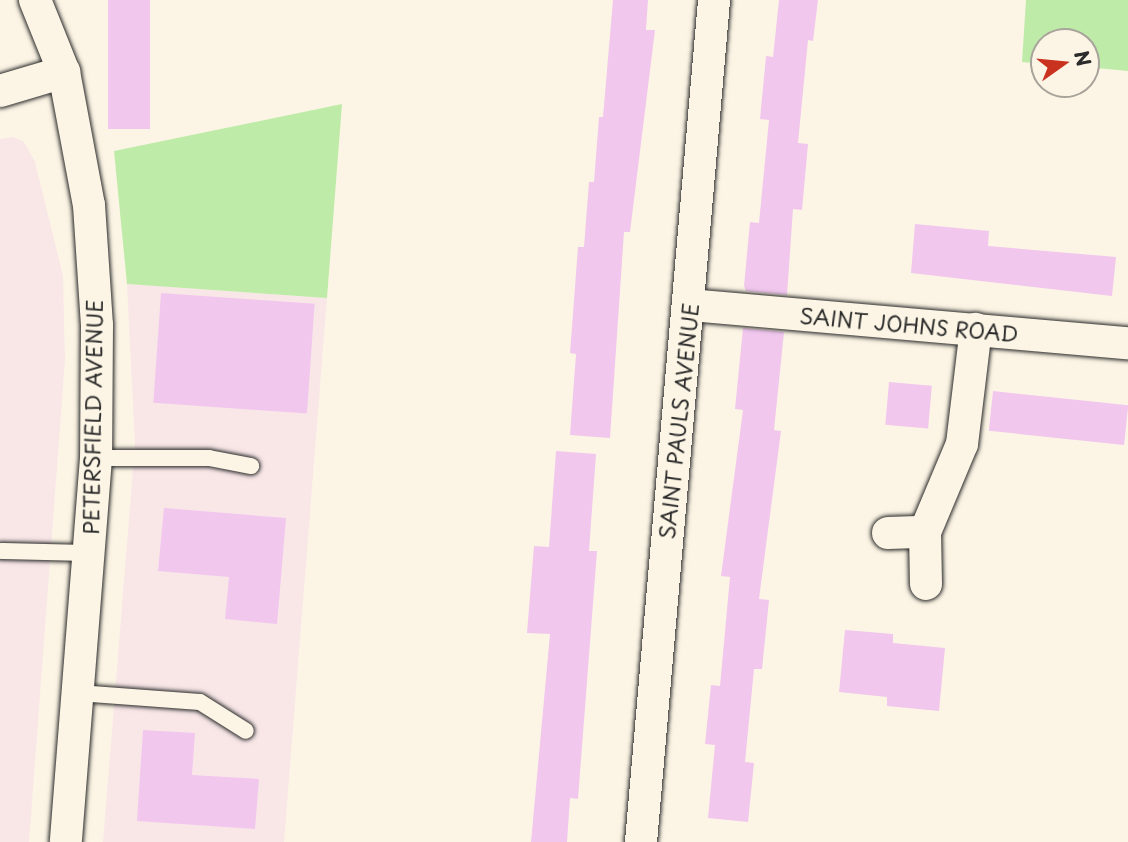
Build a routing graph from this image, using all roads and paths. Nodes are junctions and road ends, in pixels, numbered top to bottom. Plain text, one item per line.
1 (35, 0) edge
2 (714, 0) edge
3 (64, 72) junction
4 (0, 91) edge
5 (690, 305) junction
6 (976, 329) junction
7 (1128, 343) edge
8 (96, 458) junction
9 (251, 466) dead end
10 (925, 532) junction
11 (888, 533) dead end
12 (1, 551) edge
13 (89, 553) junction
14 (926, 584) dead end
15 (78, 692) junction
16 (246, 731) dead end
17 (66, 842) edge
18 (641, 842) edge

1 - 3 street, PETERSFIELD AVENUE
2 - 5 street, SAINT PAULS AVENUE
3 - 4 street
3 - 8 street, PETERSFIELD AVENUE
5 - 6 street, SAINT JOHNS ROAD
5 - 18 street, SAINT PAULS AVENUE
6 - 7 street, SAINT JOHNS ROAD
6 - 10 street
8 - 9 lane
8 - 13 street, PETERSFIELD AVENUE
10 - 11 street
10 - 14 street
12 - 13 lane
13 - 15 street, PETERSFIELD AVENUE
15 - 16 lane
15 - 17 street, PETERSFIELD AVENUE

